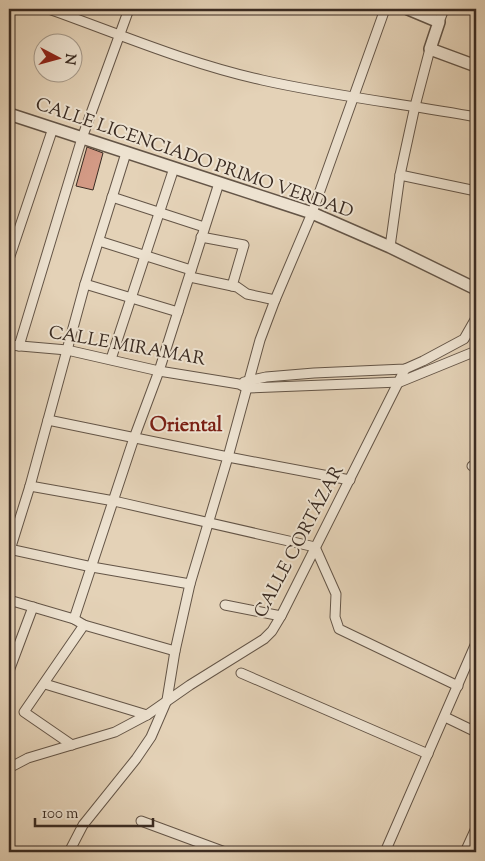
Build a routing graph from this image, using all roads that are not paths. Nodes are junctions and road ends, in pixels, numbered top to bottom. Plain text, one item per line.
1 (49, 9) edge
2 (128, 9) edge
3 (385, 9) edge
4 (408, 9) edge
5 (444, 9) edge
6 (438, 22) junction
7 (120, 34) junction
8 (430, 49) junction
9 (476, 66) edge
10 (353, 97) junction
11 (415, 106) junction
12 (9, 114) edge
13 (476, 116) edge
14 (53, 128) junction
15 (82, 138) junction
16 (126, 153) junction
17 (174, 168) junction
18 (400, 175) junction
19 (219, 182) junction
20 (476, 191) edge
21 (112, 197) junction
22 (159, 212) junction
23 (312, 213) junction
24 (204, 227) junction
25 (12, 236) edge
26 (201, 237) junction
27 (99, 241) junction
28 (390, 247) junction
29 (146, 254) junction
30 (9, 258) edge
31 (190, 274) junction
32 (85, 284) junction
33 (232, 286) junction
34 (476, 290) edge
35 (131, 297) junction
36 (275, 300) junction
37 (178, 312) junction
38 (476, 318) edge
39 (12, 348) edge
40 (67, 350) junction
41 (476, 351) edge
42 (111, 359) junction
43 (406, 369) junction
44 (159, 371) junction
45 (400, 382) junction
46 (245, 384) junction
47 (48, 420) junction
48 (134, 438) junction
49 (228, 457) junction
50 (350, 480) junction
51 (30, 486) junction
52 (114, 501) junction
53 (208, 522) junction
54 (315, 546) junction
55 (9, 550) edge
56 (92, 567) junction
57 (190, 584) junction
58 (9, 600) edge
59 (225, 605) dead end
60 (33, 607) junction
61 (281, 616) junction
62 (74, 618) junction
63 (84, 625) junction
64 (476, 643) edge
65 (175, 651) junction
66 (9, 671) edge
67 (241, 673) dead end
68 (45, 684) junction
69 (458, 686) junction
70 (167, 700) junction
71 (146, 715) junction
72 (445, 717) junction
73 (476, 732) edge
74 (72, 745) junction
75 (428, 754) junction
76 (9, 768) edge
77 (141, 821) dead end
78 (476, 828) edge
79 (195, 841) junction
80 (69, 852) edge
81 (193, 852) edge
82 (225, 852) edge
83 (385, 852) edge
84 (465, 852) edge

1 - 7 street
2 - 7 street
3 - 10 street
4 - 6 street
5 - 6 street
6 - 8 street
7 - 10 street
7 - 15 street
8 - 9 street
8 - 11 street
10 - 11 street
10 - 23 street
11 - 13 street
11 - 18 street
12 - 14 street, CALLE LICENCIADO PRIMO VERDAD
14 - 15 street, CALLE LICENCIADO PRIMO VERDAD
14 - 25 street
15 - 16 street, CALLE LICENCIADO PRIMO VERDAD
15 - 39 street
16 - 17 street, CALLE LICENCIADO PRIMO VERDAD
16 - 21 street
17 - 19 street, CALLE LICENCIADO PRIMO VERDAD
17 - 22 street
18 - 20 street
18 - 28 street
19 - 23 street, CALLE LICENCIADO PRIMO VERDAD
19 - 24 street
21 - 22 street
21 - 27 street
22 - 24 street
22 - 29 street
23 - 28 street, CALLE LICENCIADO PRIMO VERDAD
23 - 36 street
24 - 26 street
25 - 30 street
26 - 31 street
26 - 33 street
27 - 29 street
27 - 32 street
28 - 34 street, CALLE LICENCIADO PRIMO VERDAD
29 - 31 street
29 - 35 street
31 - 33 street
31 - 37 street
32 - 35 street
32 - 40 street
33 - 36 street
35 - 37 street
35 - 42 street
36 - 46 street
37 - 44 street
38 - 43 street, CALLE MIRAMAR
39 - 40 street, CALLE MIRAMAR
40 - 42 street, CALLE MIRAMAR
40 - 47 street
41 - 45 street
42 - 44 street, CALLE MIRAMAR
43 - 45 street, CALLE CORTÁZAR
43 - 46 street, CALLE MIRAMAR
44 - 46 street, CALLE MIRAMAR
44 - 48 street
45 - 46 street, CALLE MIRAMAR
45 - 50 street, CALLE CORTÁZAR
46 - 49 street
47 - 48 street
47 - 51 street
48 - 49 street
48 - 52 street
49 - 50 street
49 - 53 street
50 - 54 street, CALLE CORTÁZAR
51 - 52 street
51 - 55 street
52 - 53 street
52 - 56 street
53 - 54 street
53 - 57 street
54 - 61 street, CALLE CORTÁZAR
54 - 69 street
55 - 56 street
56 - 57 street
56 - 62 street
57 - 65 street
58 - 60 street
59 - 61 street
60 - 62 street
60 - 66 street
61 - 70 street, CALLE CORTÁZAR
62 - 63 street
63 - 65 street
63 - 68 street
64 - 69 street
65 - 70 street
67 - 75 street
68 - 71 street
68 - 74 street
69 - 72 street
70 - 71 street, CALLE CORTÁZAR
70 - 80 street
71 - 74 street, CALLE CORTÁZAR
72 - 73 street
72 - 75 street
74 - 76 street, CALLE CORTÁZAR
75 - 83 street
77 - 79 street
78 - 84 street
79 - 81 street
79 - 82 street

